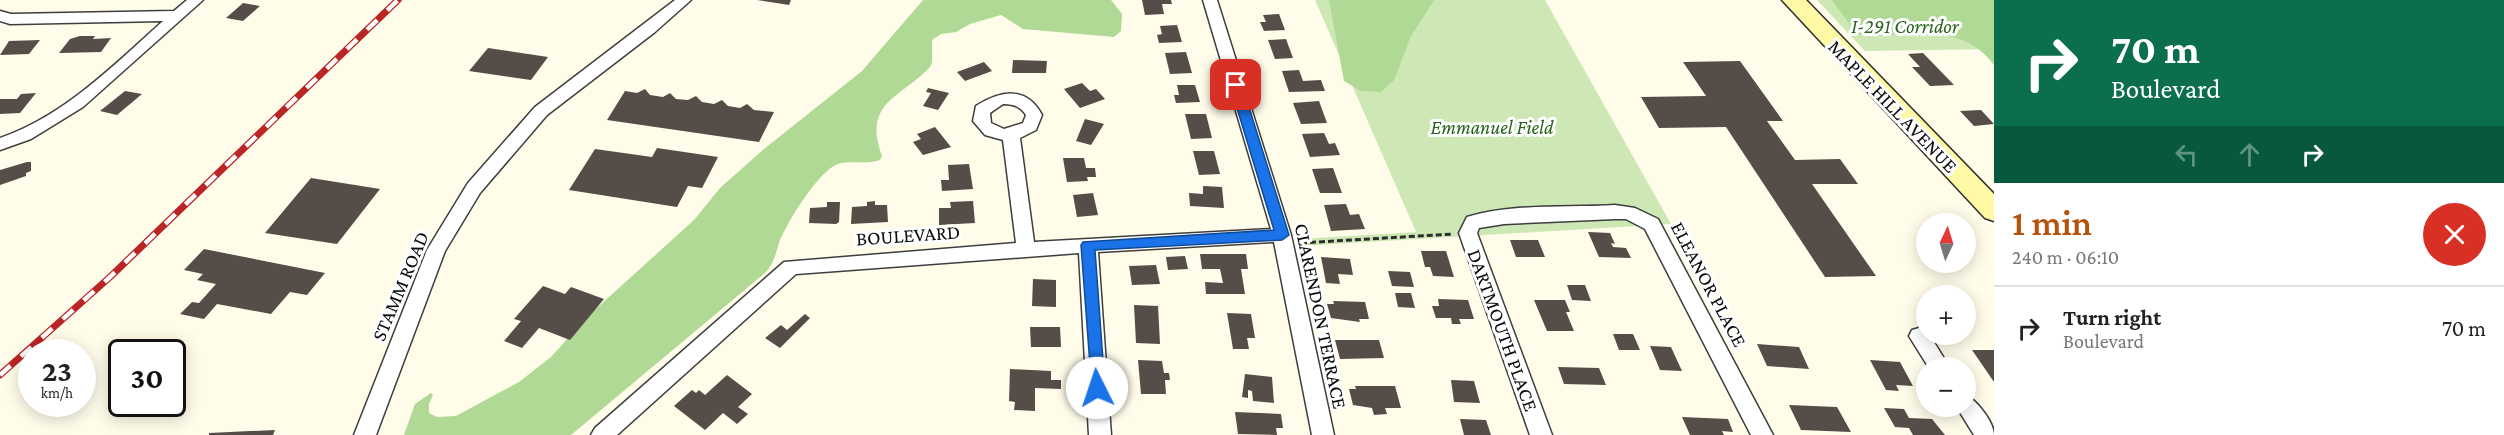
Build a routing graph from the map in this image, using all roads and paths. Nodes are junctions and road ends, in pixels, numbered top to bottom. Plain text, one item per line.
1 (196, 0) edge
2 (684, 0) edge
3 (1210, 0) edge
4 (1793, 0) edge
5 (0, 16) edge
6 (177, 16) junction
7 (1011, 135) dead end
8 (0, 144) edge
9 (1994, 211) edge
10 (1504, 217) joint
11 (1468, 233) junction
12 (1283, 239) junction
13 (1088, 245) junction
14 (1026, 249) junction
15 (1974, 417) edge
16 (365, 435) edge
17 (602, 435) edge
18 (1100, 435) edge
19 (1323, 435) edge
20 (1541, 435) edge
21 (1762, 435) edge
22 (1986, 435) edge

1 - 6 street
2 - 16 street, STAMM ROAD
3 - 12 street, CLARENDON TERRACE
4 - 9 main road, MAPLE HILL AVENUE
5 - 6 street
6 - 8 street
7 - 14 street
10 - 11 street, DARTMOUTH PLACE
10 - 21 street, ELEANOR PLACE
11 - 12 path
11 - 20 street, DARTMOUTH PLACE
12 - 13 street, BOULEVARD
12 - 19 street, CLARENDON TERRACE
13 - 14 street, BOULEVARD
13 - 18 street
14 - 17 street, BOULEVARD
15 - 22 street

